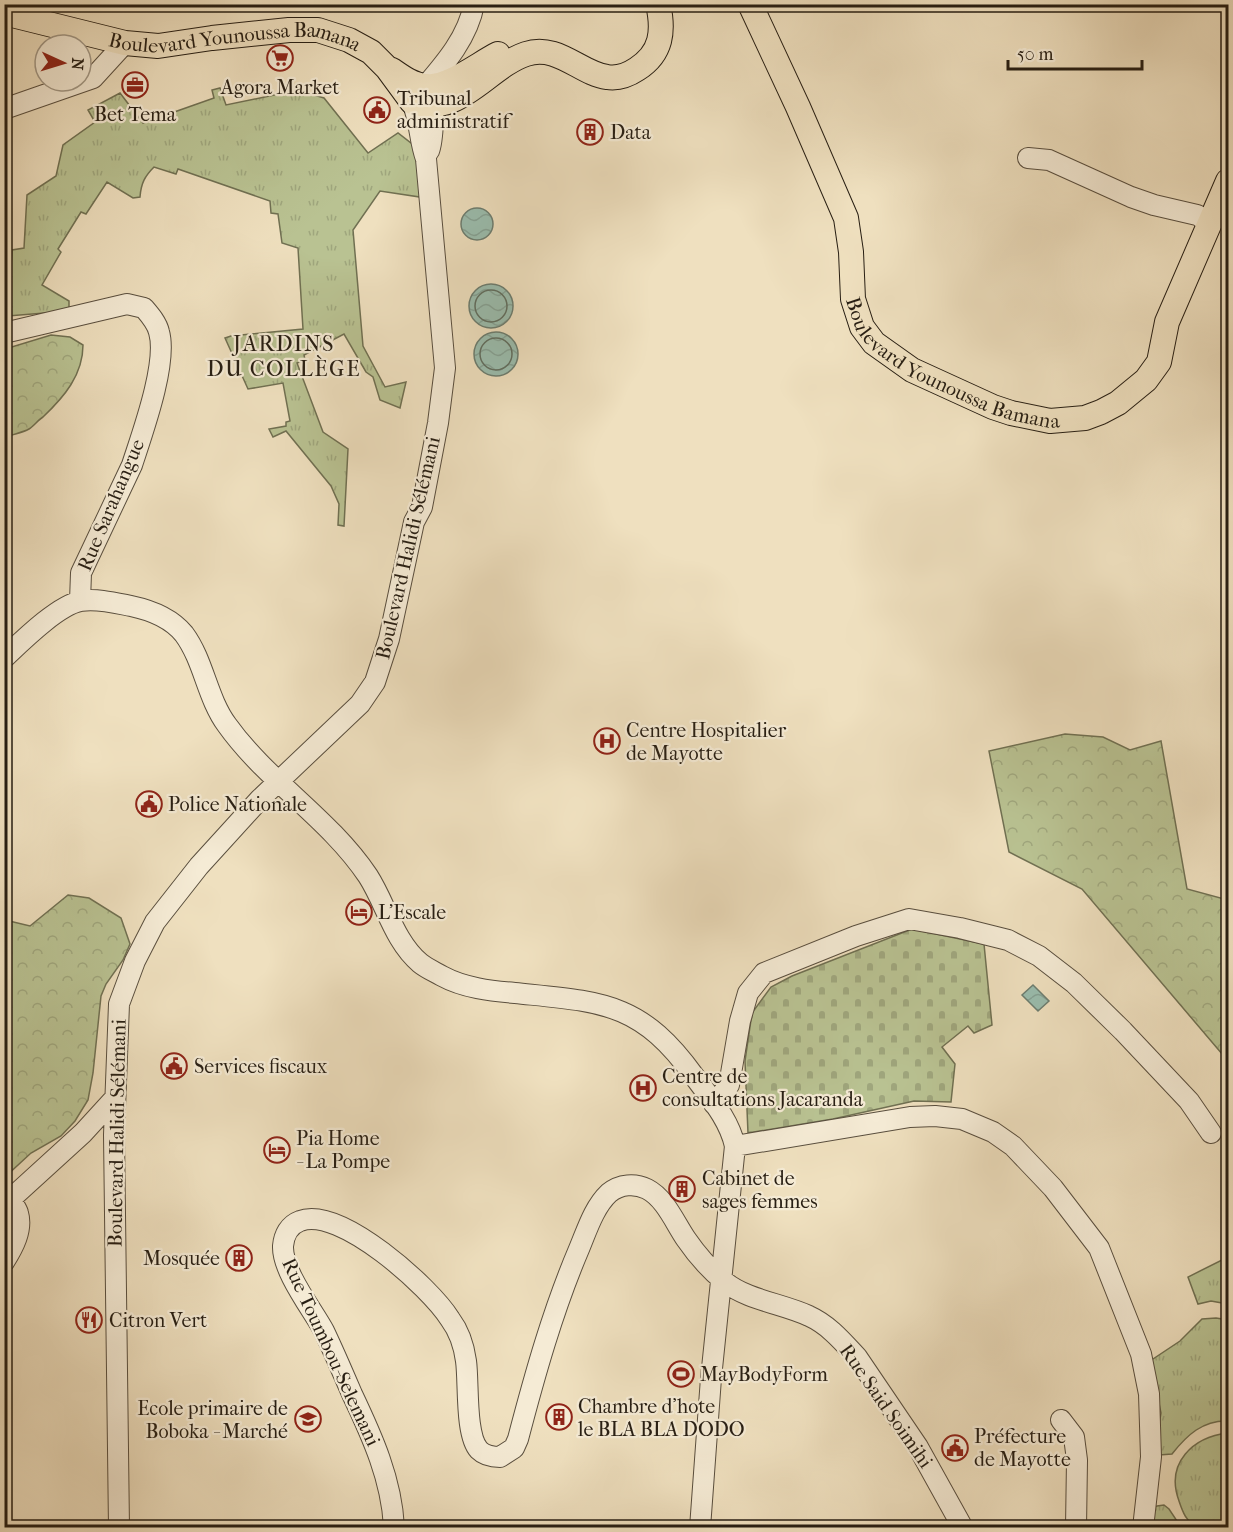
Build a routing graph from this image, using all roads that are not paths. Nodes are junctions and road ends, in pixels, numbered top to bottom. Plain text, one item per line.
1 (474, 4) edge
2 (658, 4) edge
3 (750, 4) edge
4 (4, 13) edge
5 (125, 43) junction
6 (425, 98) junction
7 (4, 109) edge
8 (1028, 158) dead end
9 (1228, 181) edge
10 (1209, 222) junction
11 (4, 333) edge
12 (80, 601) junction
13 (4, 658) edge
14 (279, 781) junction
15 (115, 1098) junction
16 (714, 1104) junction
17 (83, 1133) junction
18 (1211, 1133) dead end
19 (114, 1135) junction
20 (735, 1146) junction
21 (8, 1203) edge
22 (4, 1262) edge
23 (721, 1279) junction
24 (1061, 1420) dead end
25 (119, 1527) edge
26 (394, 1527) edge
27 (700, 1527) edge
28 (963, 1527) edge
29 (1076, 1527) edge
30 (1143, 1527) edge

1 - 6 street
2 - 6 main road
3 - 10 main road, Boulevard Younoussa Bamana
4 - 5 main road, Boulevard Younoussa Bamana
5 - 6 main road, Boulevard Younoussa Bamana
5 - 7 street
6 - 14 street, Boulevard Halidi Sélémani
8 - 10 street
9 - 10 main road, Boulevard Younoussa Bamana
11 - 12 street, Rue Sarahangue
12 - 13 street
12 - 14 street
14 - 15 street, Boulevard Halidi Sélémani
14 - 16 street
15 - 17 street
15 - 19 street, Boulevard Halidi Sélémani
16 - 18 street
16 - 20 street
17 - 19 street
17 - 21 street
19 - 25 street, Boulevard Halidi Sélémani
20 - 23 street
20 - 30 street
21 - 22 street
23 - 26 street, Rue Toumbou-Selemani
23 - 27 street
23 - 28 street, Rue Said Soimihi
24 - 29 street

